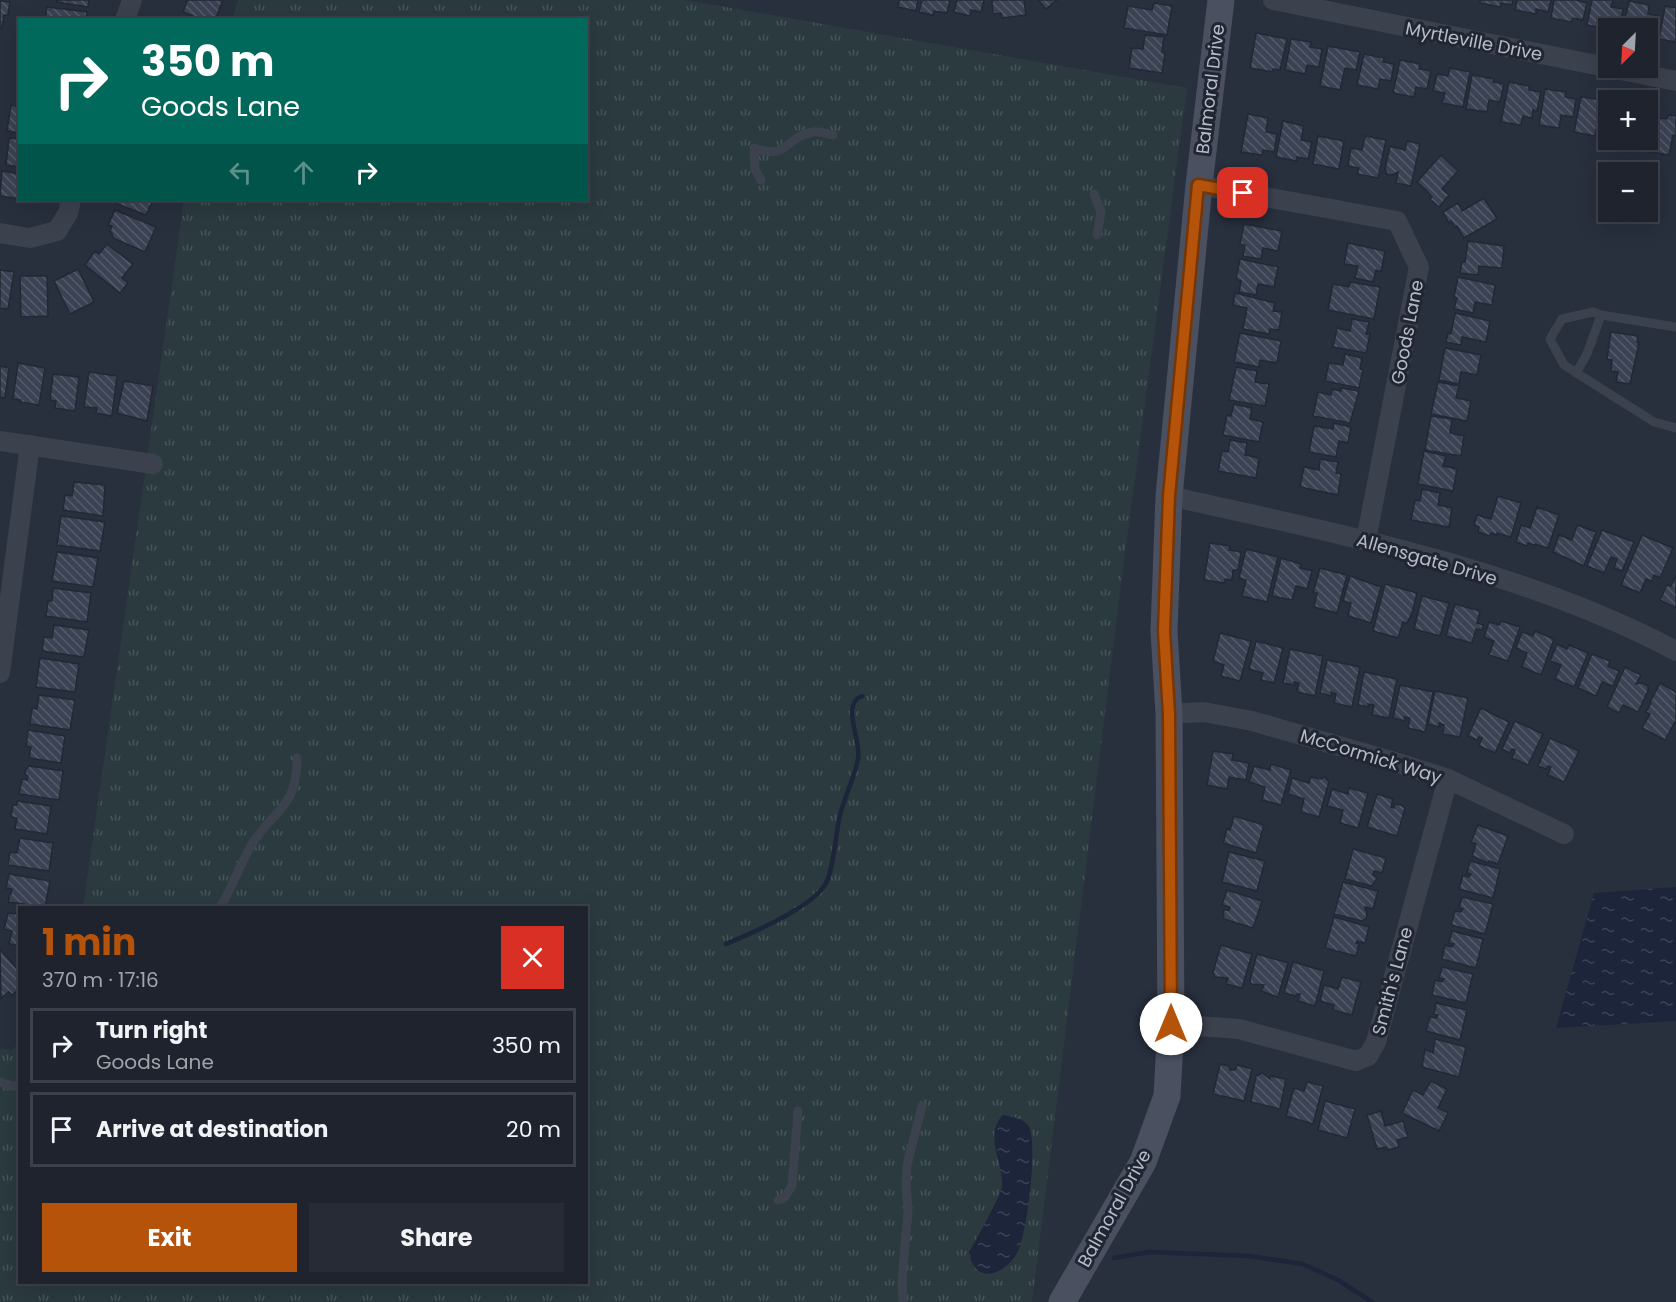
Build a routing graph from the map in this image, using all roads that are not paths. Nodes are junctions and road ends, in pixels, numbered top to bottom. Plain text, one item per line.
1 (132, 0) edge
2 (1221, 0) edge
3 (1272, 0) edge
4 (126, 18) edge
5 (1676, 81) edge
6 (833, 135) dead end
7 (761, 180) dead end
8 (1198, 185) junction
9 (1094, 194) dead end
10 (71, 201) edge
11 (0, 233) edge
12 (1097, 236) dead end
13 (1601, 315) junction
14 (1676, 327) edge
15 (1576, 373) junction
16 (1676, 428) edge
17 (0, 441) edge
18 (30, 445) junction
19 (153, 464) dead end
20 (1169, 496) junction
21 (1366, 540) junction
22 (1676, 651) edge
23 (0, 673) edge
24 (1169, 714) junction
25 (297, 758) dead end
26 (1448, 779) junction
27 (1564, 834) dead end
28 (220, 906) edge
29 (1171, 1024) junction
30 (0, 1082) edge
31 (18, 1085) edge
32 (922, 1106) dead end
33 (798, 1111) dead end
34 (778, 1200) dead end
35 (903, 1302) edge
36 (1062, 1302) edge

1 - 4 street
2 - 8 street, Balmoral Drive
3 - 5 street, Myrtleville Drive
6 - 7 lane
8 - 20 street, Balmoral Drive
8 - 21 street, Goods Lane
9 - 12 lane
10 - 11 street
13 - 14 lane
13 - 15 lane
13 - 15 lane
15 - 16 lane
17 - 18 street
18 - 19 street
18 - 23 street
20 - 21 street, Allensgate Drive
20 - 24 street, Balmoral Drive
21 - 22 street, Allensgate Drive
24 - 26 street, McCormick Way
24 - 29 street, Balmoral Drive
25 - 28 lane
26 - 27 street, McCormick Way
26 - 29 street, Smith's Lane
29 - 36 street, Balmoral Drive
30 - 31 lane
32 - 35 lane
33 - 34 lane

